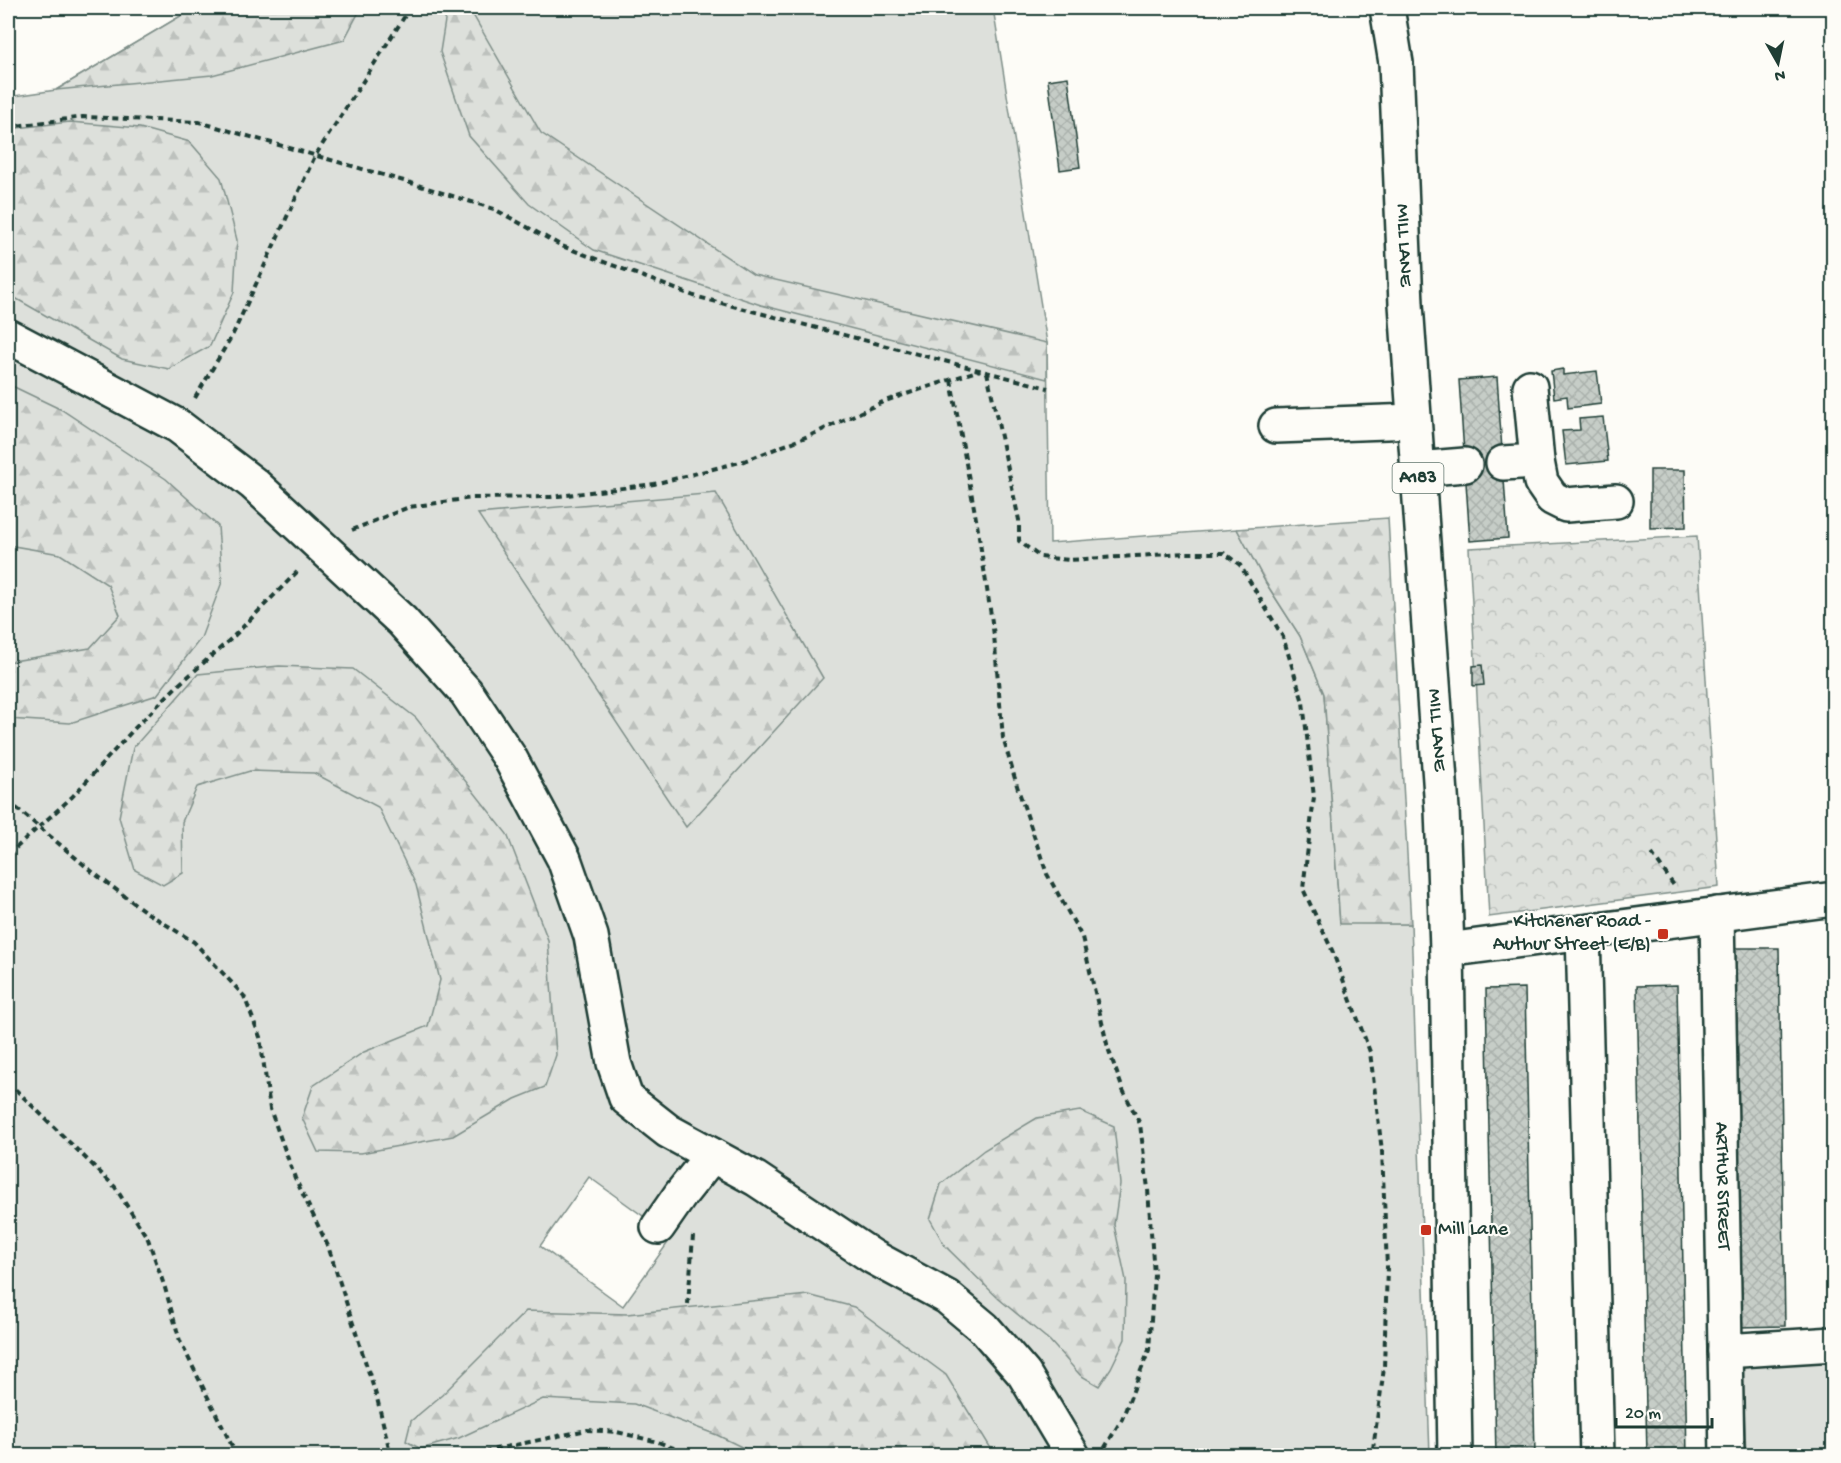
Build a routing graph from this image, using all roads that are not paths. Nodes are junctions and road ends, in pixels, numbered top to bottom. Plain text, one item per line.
1 (1387, 8) edge
2 (8, 336) edge
3 (1530, 387) dead end
4 (1414, 421) junction
5 (1276, 426) dead end
6 (1537, 461) junction
7 (1503, 463) dead end
8 (1465, 465) dead end
9 (1417, 469) junction
10 (1616, 501) dead end
11 (1833, 899) edge
12 (1717, 915) junction
13 (1583, 932) junction
14 (1447, 950) junction
15 (712, 1155) junction
16 (658, 1227) dead end
17 (1833, 1344) edge
18 (1725, 1351) junction
19 (1087, 1454) edge
20 (1455, 1455) edge
21 (1597, 1455) edge
22 (1727, 1455) edge

1 - 4 main road, MILL LANE / A183
2 - 15 main road
3 - 6 main road
4 - 5 main road
4 - 9 main road, MILL LANE / A183
6 - 7 main road
6 - 10 main road
8 - 9 main road
9 - 14 main road, MILL LANE / A183
11 - 12 main road
12 - 13 main road
12 - 18 main road, ARTHUR STREET
13 - 14 main road
13 - 21 main road
14 - 20 main road, MILL LANE / A183
15 - 16 main road
15 - 19 main road
17 - 18 main road
18 - 22 main road, ARTHUR STREET

